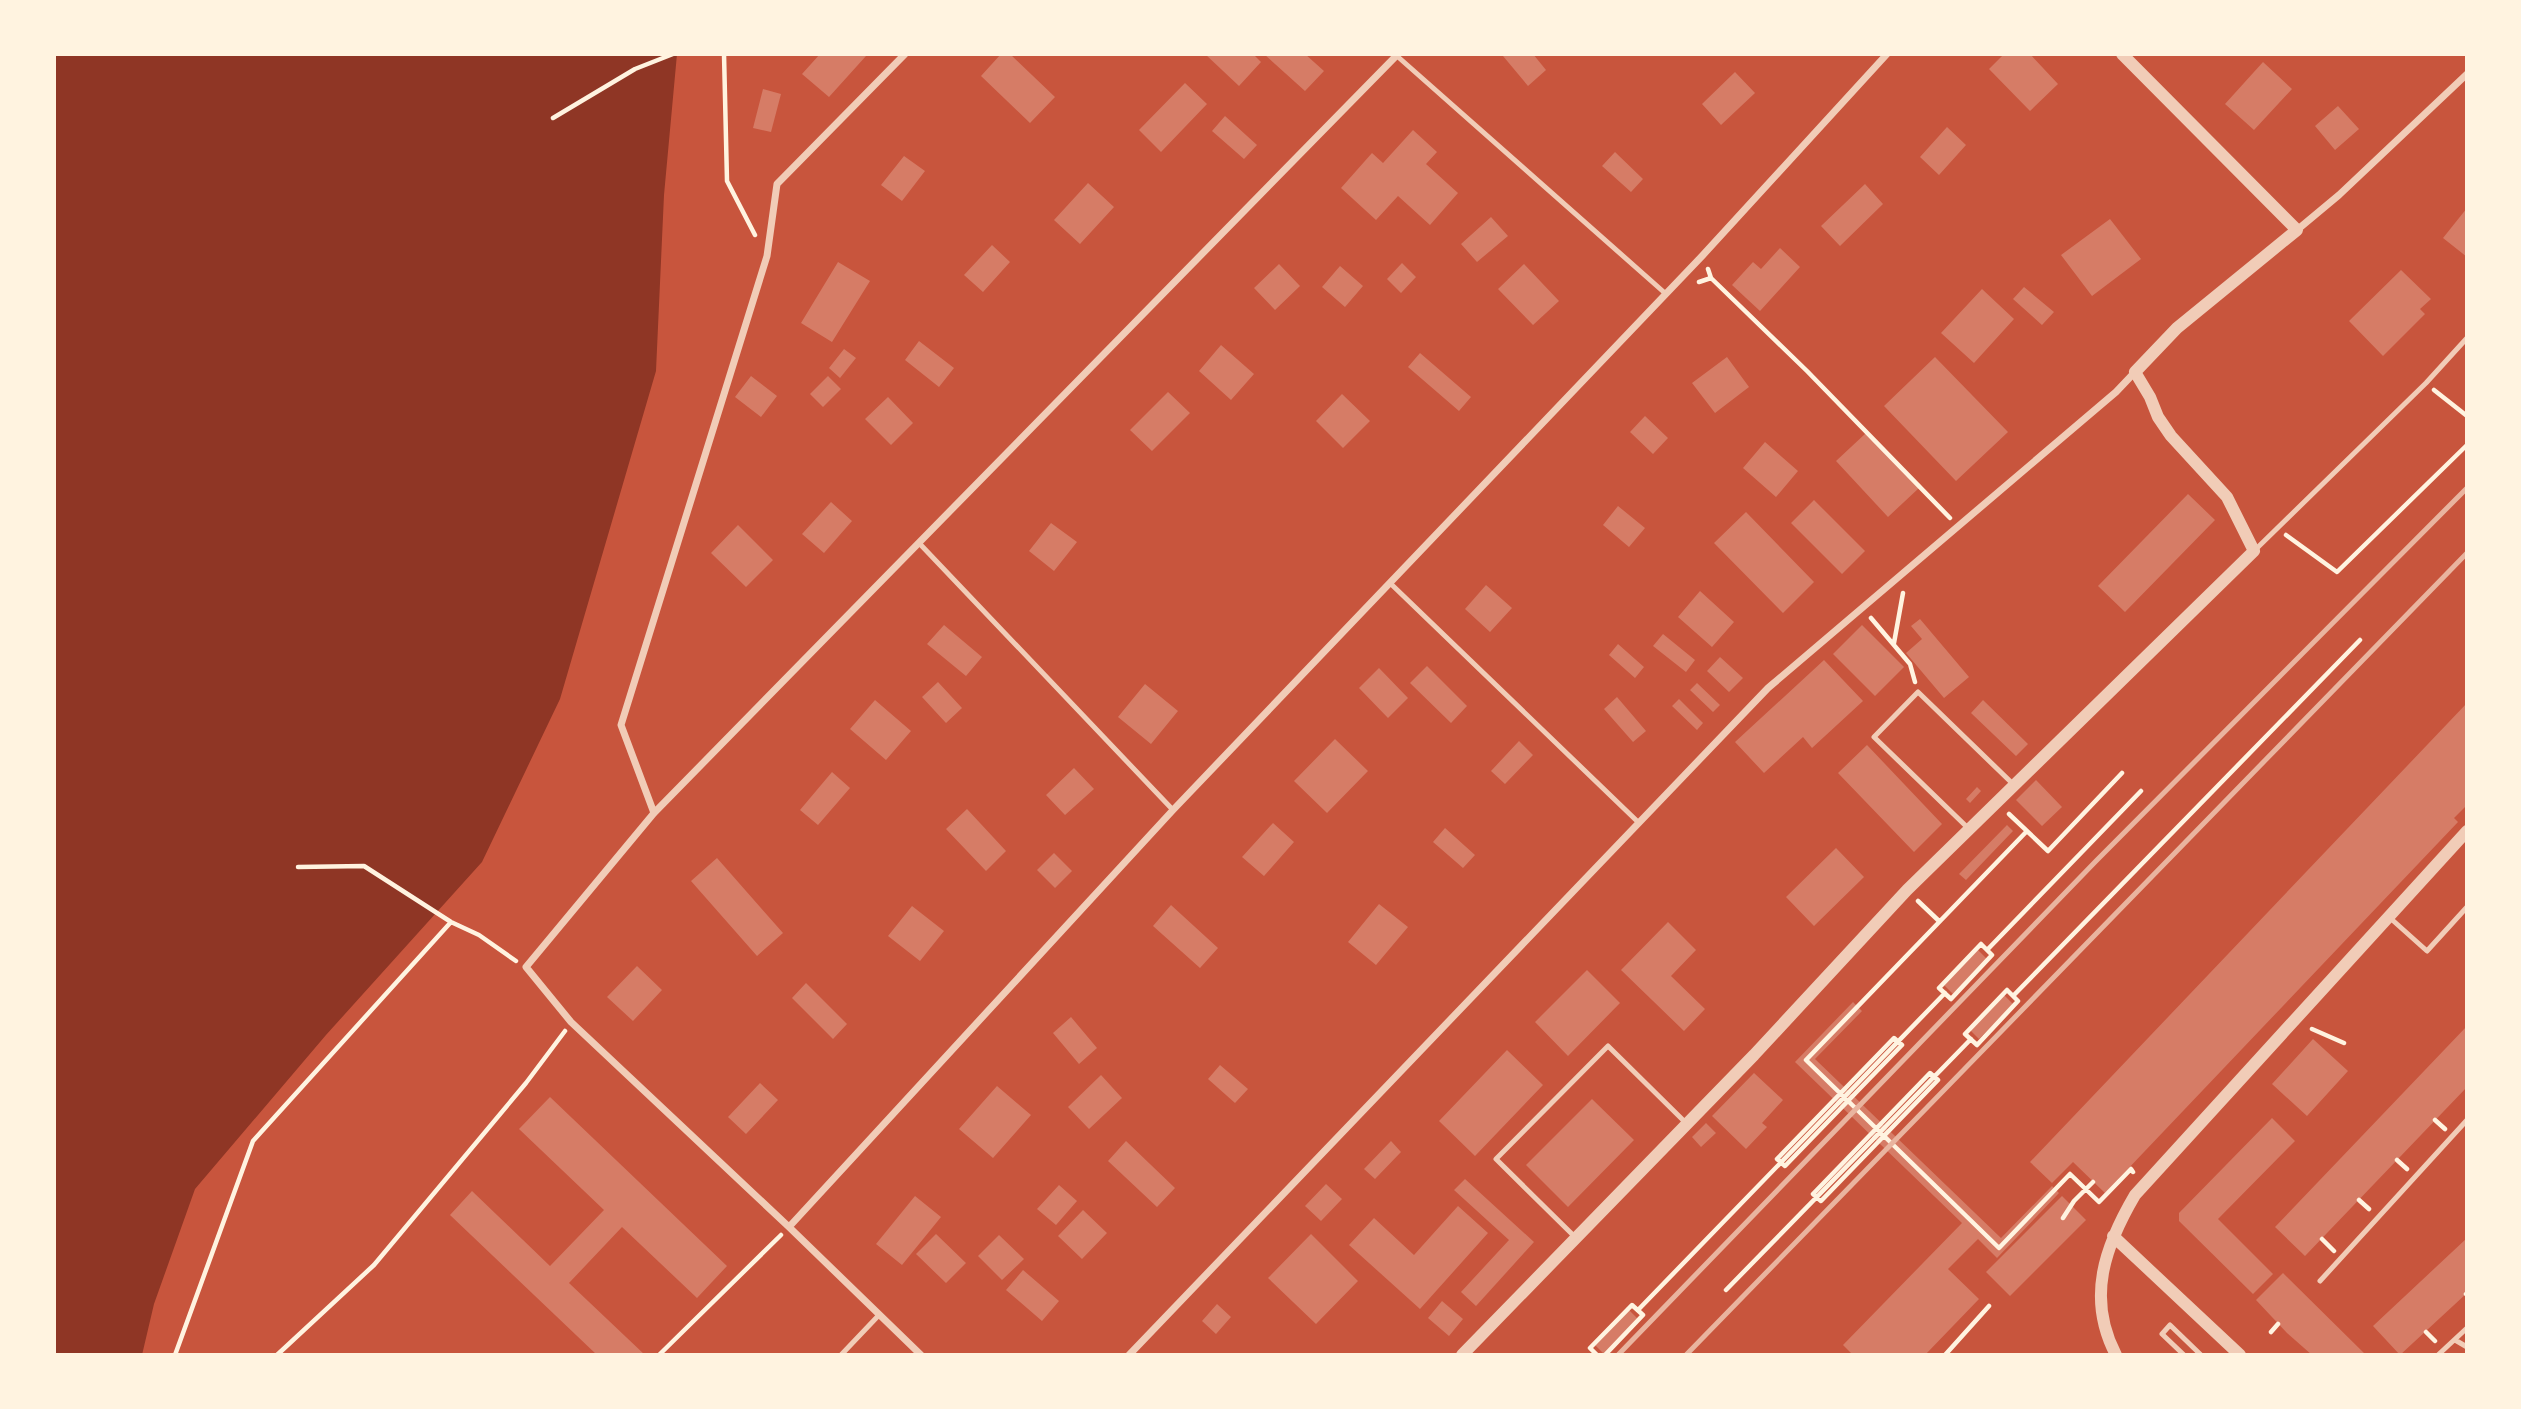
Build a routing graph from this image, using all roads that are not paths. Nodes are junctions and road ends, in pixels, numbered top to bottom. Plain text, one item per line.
1 (905, 54) edge
2 (1887, 54) edge
3 (2122, 54) edge
4 (1397, 55) edge
5 (2467, 74) edge
6 (2297, 230) junction
7 (1666, 294) junction
8 (2467, 338) edge
9 (2135, 372) junction
10 (919, 543) junction
11 (2254, 551) junction
12 (1390, 583) junction
13 (2014, 785) junction
14 (1173, 810) junction
15 (654, 813) junction
16 (1638, 822) junction
17 (1969, 829) junction
18 (2467, 831) edge
19 (2467, 907) edge
20 (2389, 917) junction
21 (2467, 1119) edge
22 (1686, 1124) junction
23 (789, 1227) junction
24 (2113, 1236) junction
25 (1575, 1237) junction
26 (2320, 1281) dead end
27 (879, 1315) junction
28 (2467, 1328) edge
29 (2455, 1340) junction
30 (2467, 1347) edge
31 (841, 1355) edge
32 (921, 1355) edge
33 (1129, 1355) edge
34 (1462, 1355) edge
35 (2116, 1355) edge
36 (2184, 1355) edge
37 (2201, 1355) edge
38 (2240, 1355) edge
39 (2438, 1355) edge

1 - 15 street
2 - 7 street
3 - 6 street
4 - 7 lane
4 - 10 street
5 - 6 street
6 - 9 street
7 - 12 street
8 - 11 lane
9 - 11 street
9 - 16 street
10 - 14 lane
10 - 15 street
11 - 13 street
12 - 14 street
12 - 16 lane
13 - 17 street
13 - 17 lane
14 - 23 street
15 - 23 street
16 - 33 street
17 - 22 street
18 - 20 street
19 - 20 lane
20 - 24 street
21 - 26 lane
22 - 25 street
22 - 25 lane
23 - 27 street
24 - 35 street
24 - 38 street
25 - 34 street
27 - 31 lane
27 - 32 street
28 - 29 lane
29 - 30 lane
29 - 39 lane
36 - 37 lane

